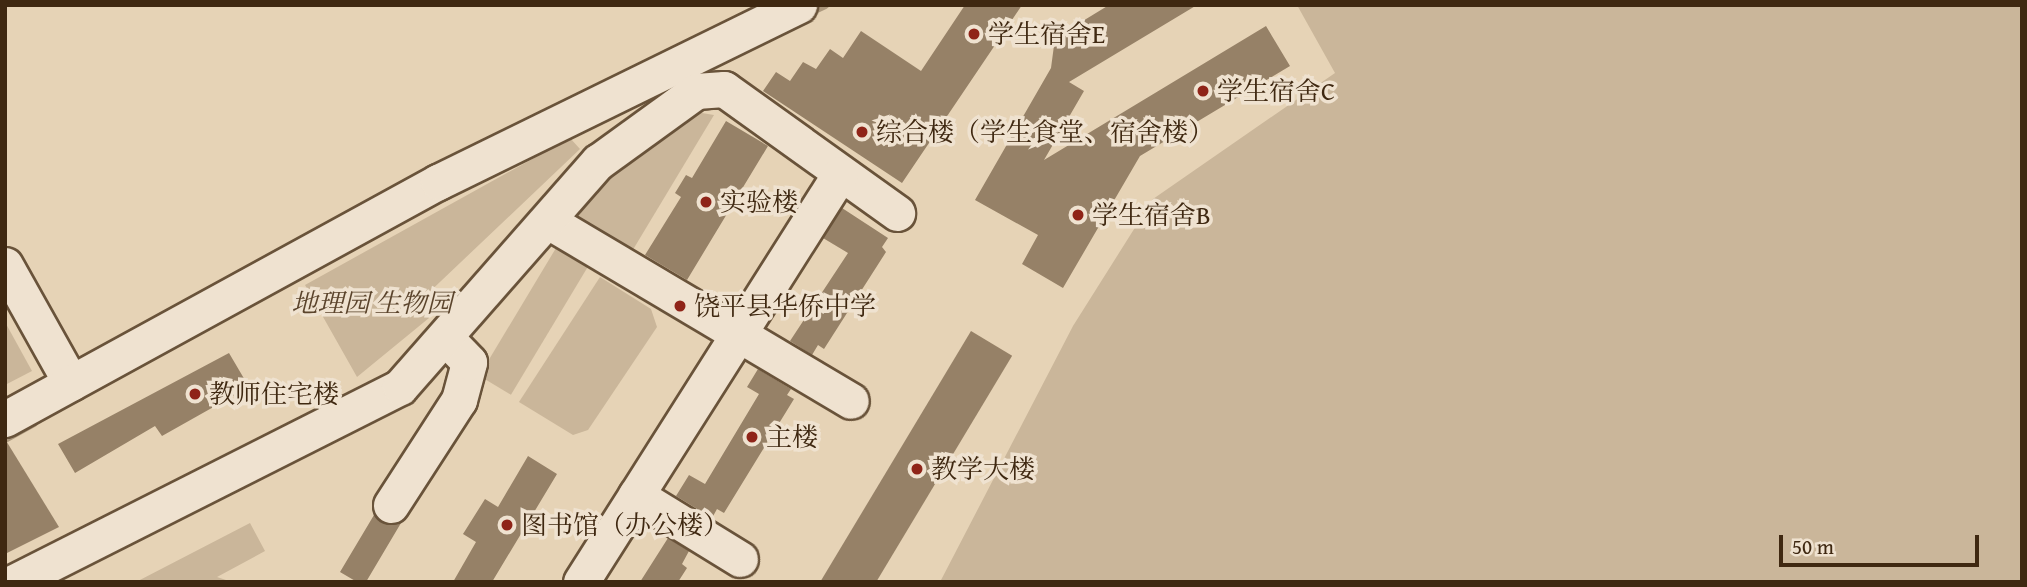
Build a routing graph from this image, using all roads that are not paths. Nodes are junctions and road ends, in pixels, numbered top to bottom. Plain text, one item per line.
1 (799, 5) edge
2 (840, 174) junction
3 (897, 214) dead end
4 (548, 221) junction
5 (5, 265) edge
6 (738, 334) junction
7 (445, 337) junction
8 (71, 383) junction
9 (851, 401) dead end
10 (5, 419) edge
11 (636, 495) junction
12 (391, 505) dead end
13 (740, 559) dead end
14 (14, 582) edge
15 (581, 582) edge

1 - 8 street
2 - 3 street
2 - 4 street
2 - 6 street
4 - 6 street
4 - 7 street
5 - 8 street
6 - 9 street
6 - 11 street
7 - 12 street
7 - 14 street
8 - 10 street
11 - 13 street
11 - 15 street

